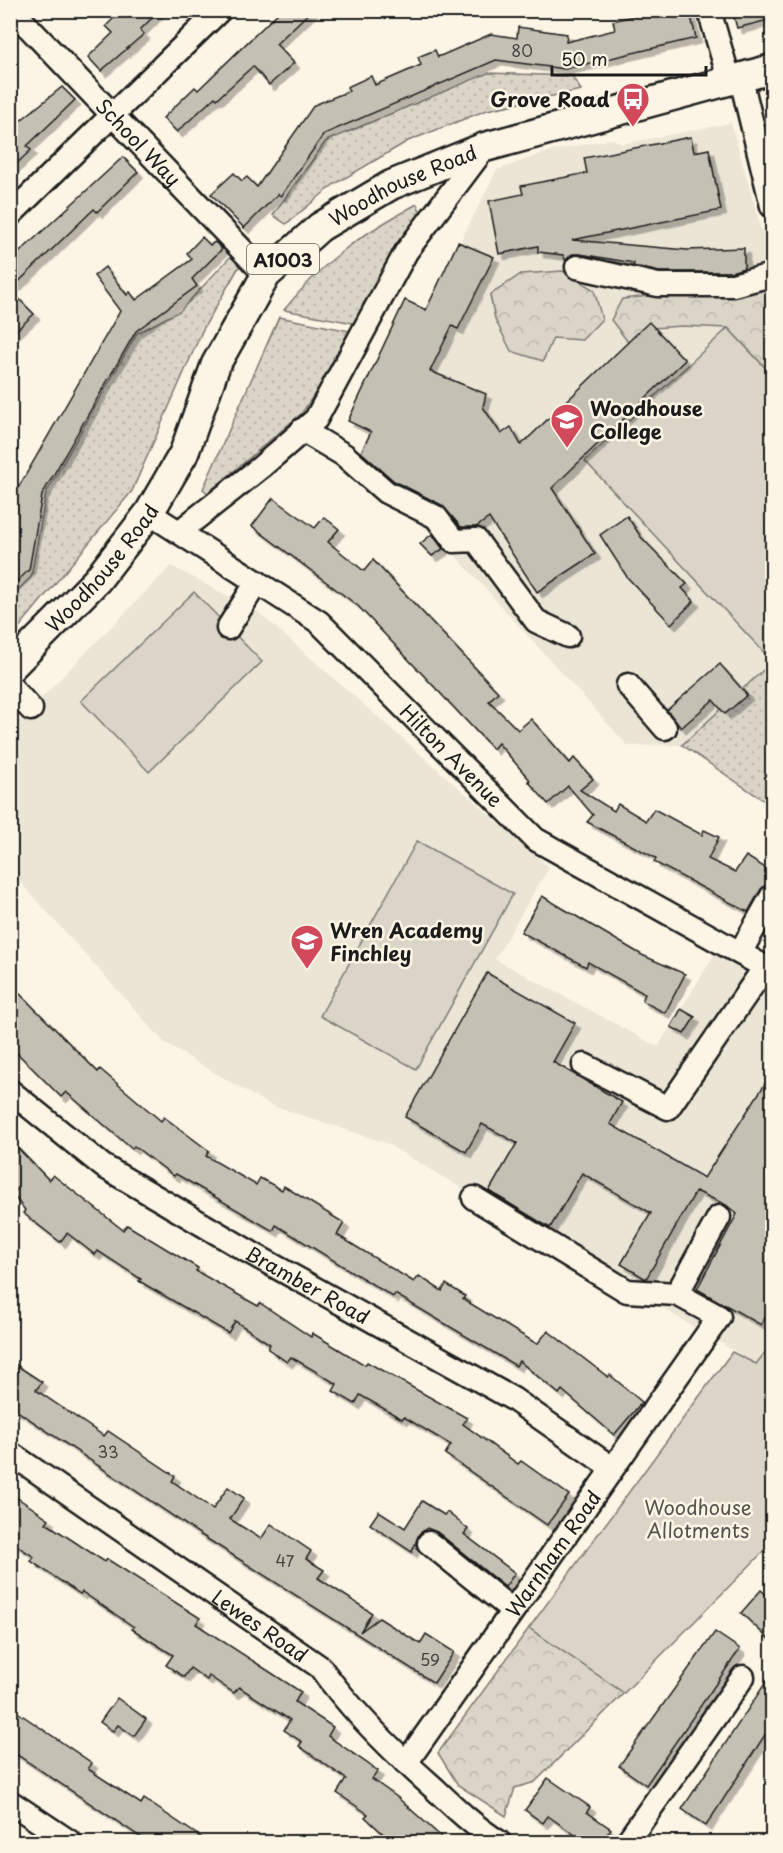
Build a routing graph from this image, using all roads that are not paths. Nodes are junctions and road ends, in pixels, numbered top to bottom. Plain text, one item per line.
1 (12, 10) edge
2 (220, 10) edge
3 (709, 10) edge
4 (772, 69) edge
5 (735, 80) junction
6 (114, 115) junction
7 (485, 147) junction
8 (772, 206) edge
9 (10, 215) edge
10 (577, 267) dead end
11 (266, 275) junction
12 (772, 275) edge
13 (303, 430) junction
14 (149, 513) junction
15 (179, 532) junction
16 (256, 582) junction
17 (228, 628) dead end
18 (568, 636) dead end
19 (10, 668) edge
20 (10, 686) edge
21 (628, 686) dead end
22 (31, 708) dead end
23 (665, 729) dead end
24 (772, 896) edge
25 (740, 953) junction
26 (769, 969) edge
27 (584, 1065) dead end
28 (10, 1091) edge
29 (474, 1198) dead end
30 (719, 1217) dead end
31 (677, 1294) junction
32 (10, 1454) edge
33 (612, 1468) junction
34 (429, 1543) dead end
35 (512, 1610) junction
36 (743, 1677) dead end
37 (406, 1763) junction
38 (10, 1802) edge
39 (484, 1839) edge
40 (70, 1842) edge
41 (627, 1842) edge

1 - 6 street, School Way
2 - 6 street
3 - 5 street
4 - 5 main road, Woodhouse Road / A1003
5 - 7 main road, Woodhouse Road / A1003
5 - 8 street
6 - 9 street
6 - 11 street, School Way
7 - 11 main road, Woodhouse Road / A1003
7 - 13 street
10 - 12 street
11 - 14 main road, Woodhouse Road / A1003
13 - 15 street
13 - 18 street
14 - 15 street, Hilton Avenue
14 - 19 main road, Woodhouse Road / A1003
15 - 16 street, Hilton Avenue
16 - 17 street
16 - 25 street, Hilton Avenue
20 - 22 street
21 - 23 street
24 - 25 street
25 - 26 street, Hilton Avenue
26 - 27 street
28 - 33 street, Bramber Road
29 - 31 street
30 - 31 street
31 - 33 street, Warnham Road
32 - 37 street, Lewes Road
33 - 35 street, Warnham Road
34 - 35 street
35 - 37 street, Warnham Road
36 - 41 street
37 - 39 street, Lewes Road
38 - 40 street

